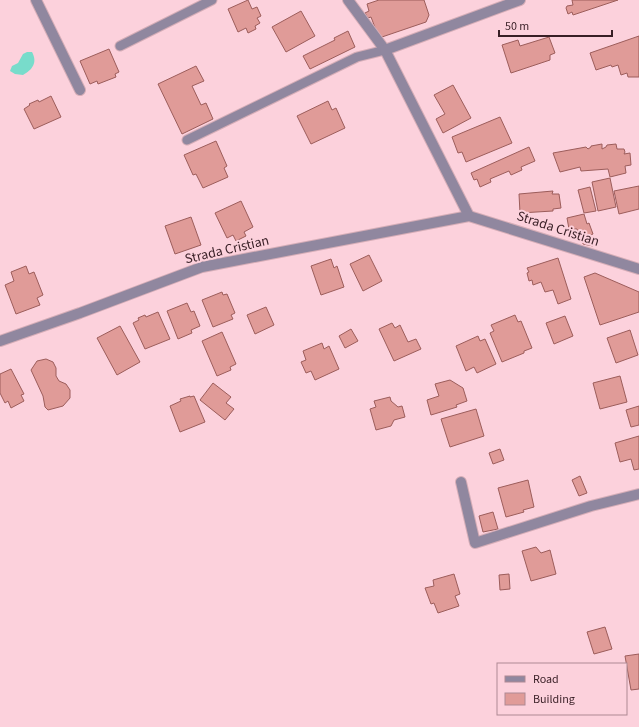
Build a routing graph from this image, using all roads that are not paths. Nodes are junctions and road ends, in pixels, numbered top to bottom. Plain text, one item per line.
1 (36, 0) edge
2 (212, 0) edge
3 (348, 0) edge
4 (520, 0) edge
5 (120, 46) dead end
6 (386, 50) junction
7 (80, 90) dead end
8 (187, 140) dead end
9 (469, 216) junction
10 (639, 269) edge
11 (0, 341) edge
12 (461, 482) dead end
13 (639, 494) edge

1 - 7 street
2 - 5 lane
3 - 6 street
4 - 6 street
6 - 8 lane
6 - 9 street
9 - 10 street, Strada Cristian
9 - 11 street, Strada Cristian
12 - 13 street

